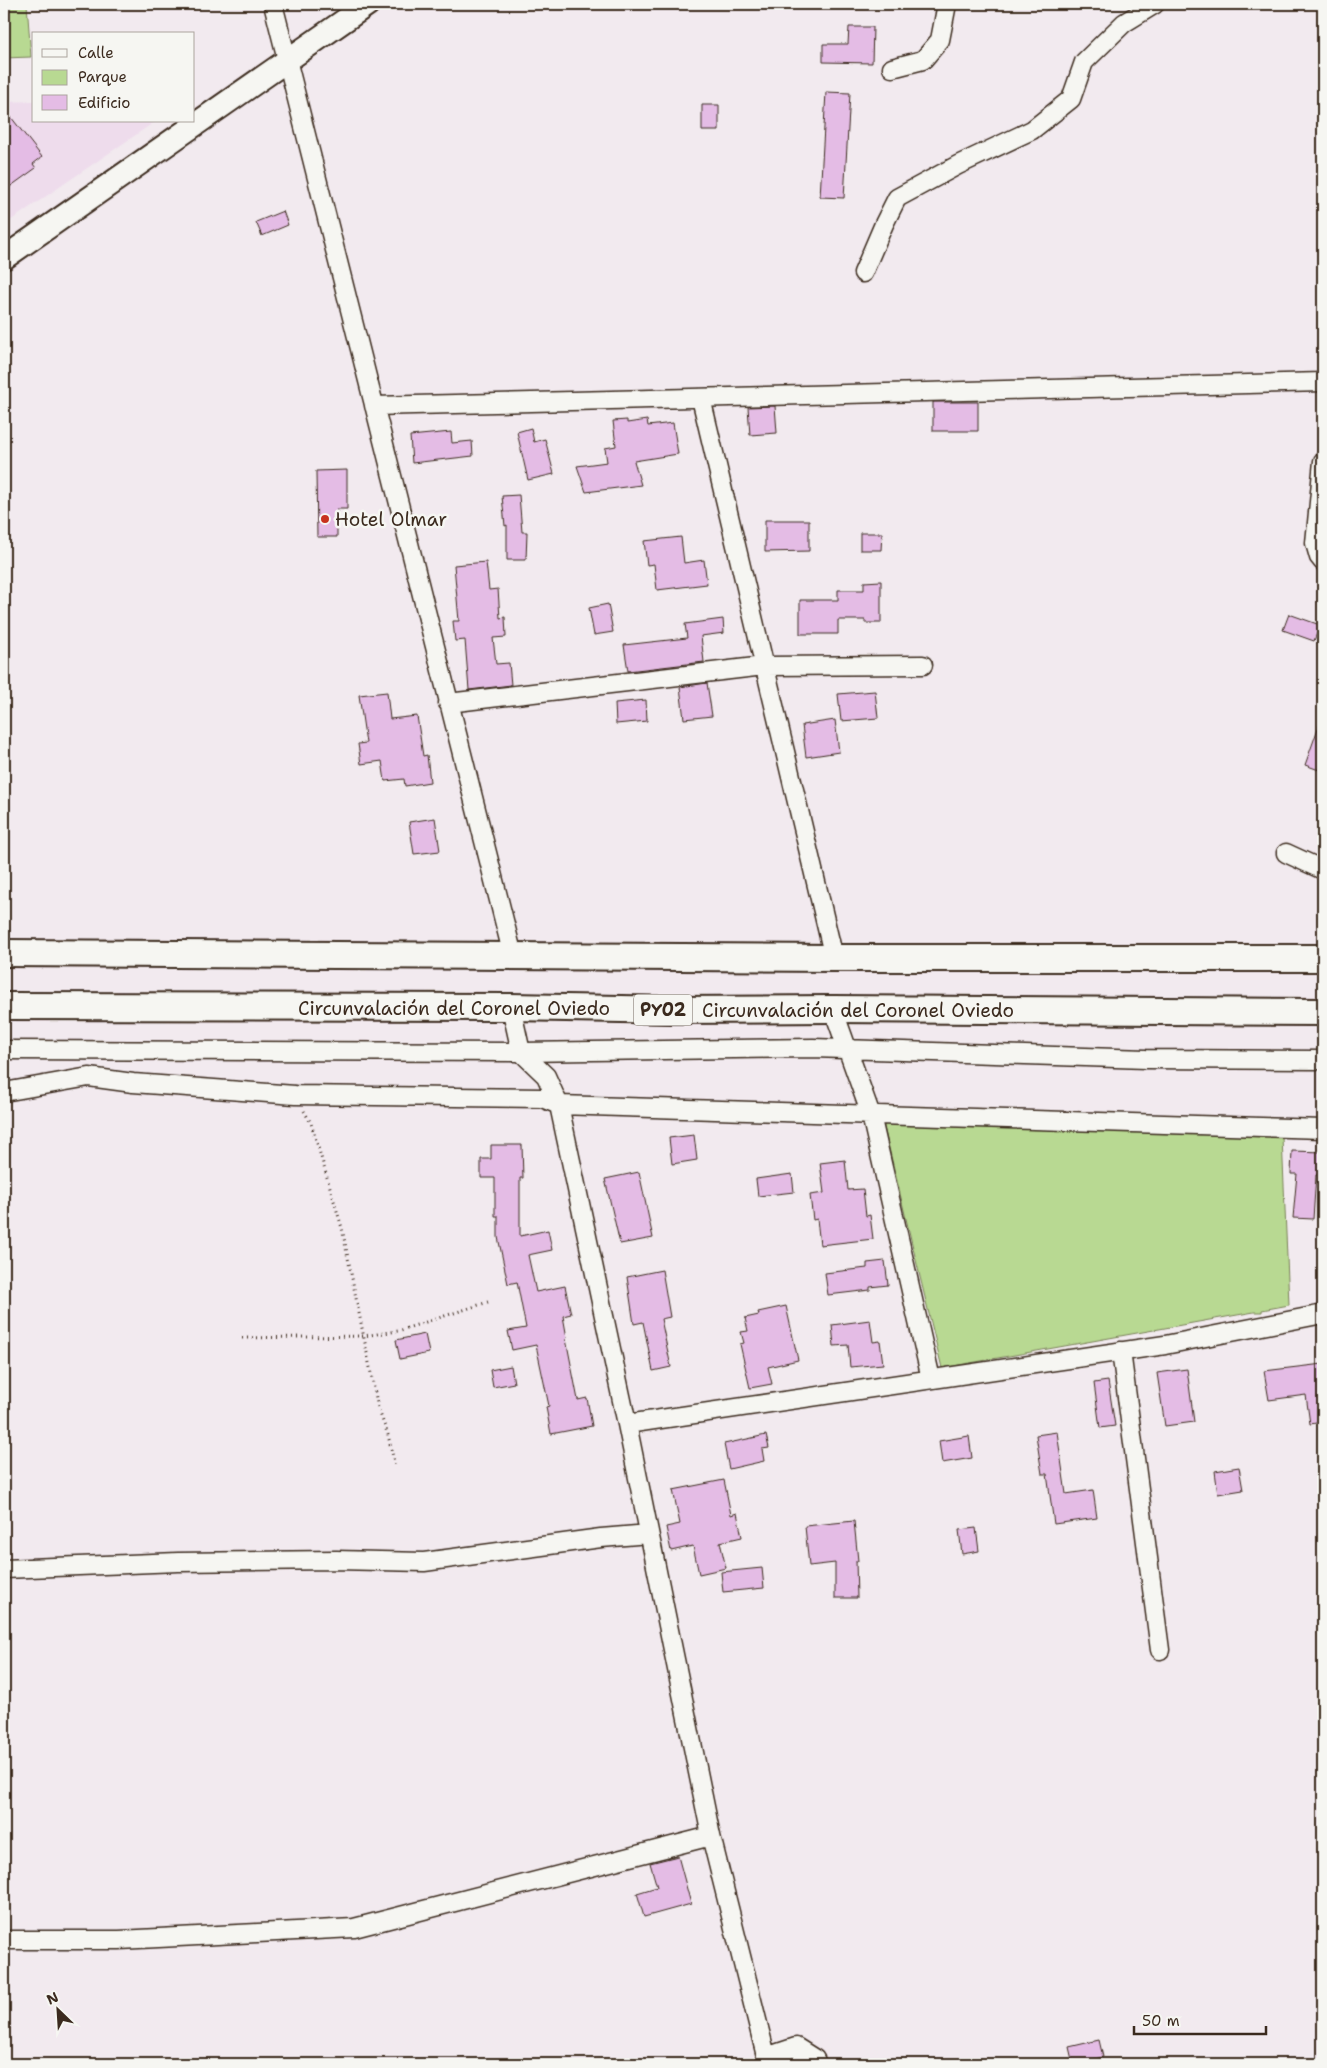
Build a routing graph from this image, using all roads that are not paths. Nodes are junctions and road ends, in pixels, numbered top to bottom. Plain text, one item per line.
1 (273, 4) edge
2 (368, 4) edge
3 (947, 4) edge
4 (1155, 4) edge
5 (287, 61) junction
6 (892, 68) dead end
7 (4, 258) edge
8 (863, 273) dead end
9 (1323, 382) edge
10 (701, 398) junction
11 (374, 406) junction
12 (1323, 461) edge
13 (1323, 562) edge
14 (923, 665) dead end
15 (764, 666) junction
16 (448, 703) junction
17 (1286, 853) dead end
18 (1323, 870) edge
19 (4, 953) edge
20 (513, 956) junction
21 (834, 958) junction
22 (1323, 958) edge
23 (4, 1006) edge
24 (511, 1007) junction
25 (833, 1009) junction
26 (1323, 1012) edge
27 (4, 1050) edge
28 (848, 1051) junction
29 (521, 1052) junction
30 (1323, 1060) edge
31 (4, 1092) edge
32 (558, 1106) junction
33 (871, 1114) junction
34 (1323, 1129) edge
35 (1323, 1314) edge
36 (1121, 1351) junction
37 (931, 1379) junction
38 (627, 1424) junction
39 (649, 1534) junction
40 (4, 1569) edge
41 (1160, 1650) dead end
42 (711, 1836) junction
43 (4, 1940) edge
44 (767, 2061) edge
45 (817, 2064) edge

1 - 5 street
2 - 5 main road
3 - 6 street
4 - 8 street
5 - 7 main road
5 - 11 street
9 - 10 street
10 - 11 street
10 - 15 street
11 - 16 street
12 - 13 street
14 - 15 street
15 - 16 street
15 - 21 street
16 - 20 street
17 - 18 street
19 - 20 highway
20 - 21 highway
21 - 22 highway
23 - 24 highway, Circunvalación del Coronel Oviedo / PY02
24 - 25 highway, Circunvalación del Coronel Oviedo / PY02
24 - 29 street
25 - 26 highway, Circunvalación del Coronel Oviedo / PY02
25 - 28 street
27 - 29 street
28 - 29 street
28 - 30 street
28 - 33 street
29 - 32 street
31 - 32 street
32 - 33 street
32 - 38 street
33 - 34 street
33 - 37 street
35 - 36 street
36 - 37 street
36 - 41 street
37 - 38 street
38 - 39 street
39 - 40 street
39 - 42 street
42 - 43 street
42 - 44 street
44 - 45 street

